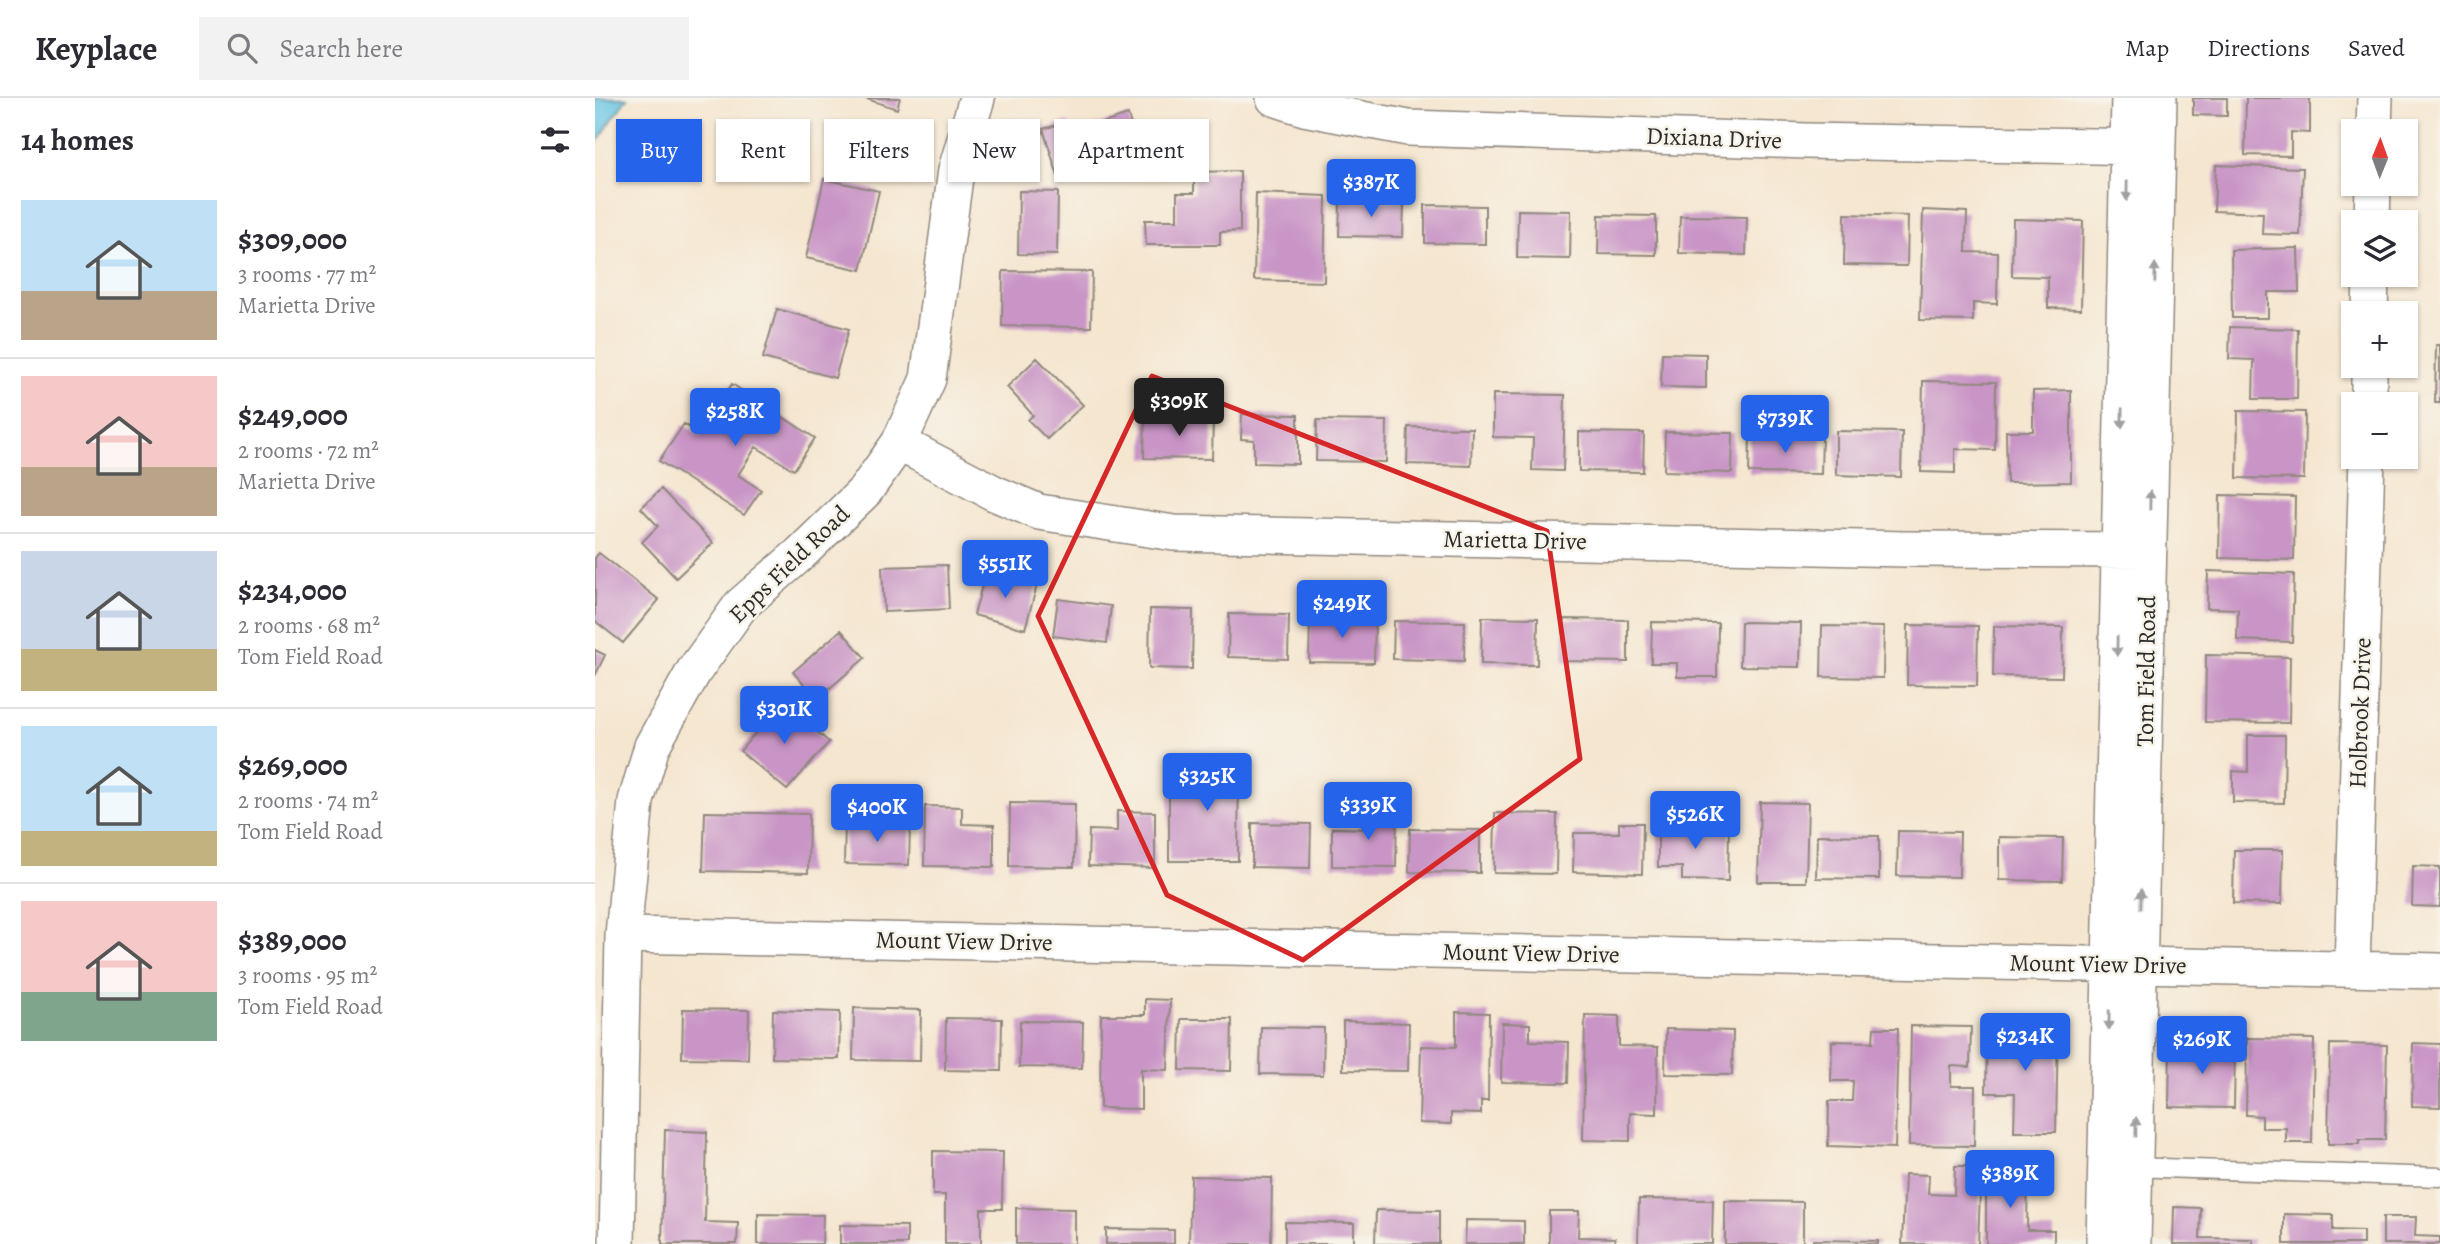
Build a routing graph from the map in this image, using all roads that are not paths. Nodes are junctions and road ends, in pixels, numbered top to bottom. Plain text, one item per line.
1 (977, 98) edge
2 (1274, 98) edge
3 (2129, 98) edge
4 (2159, 98) edge
5 (2375, 98) edge
6 (2374, 119) edge
7 (2143, 147) junction
8 (899, 443) junction
9 (2367, 469) edge
10 (2134, 550) junction
11 (623, 934) junction
12 (2125, 965) junction
13 (2352, 969) junction
14 (2440, 971) edge
15 (2120, 1167) junction
16 (2440, 1177) edge
17 (617, 1244) edge
18 (2104, 1244) edge
19 (2133, 1244) edge

1 - 8 street, Epps Field Road
2 - 7 street, Dixiana Drive
3 - 7 street, Tom Field Road
4 - 7 street, Tom Field Road
5 - 6 street
7 - 10 street, Tom Field Road
8 - 10 street, Marietta Drive
8 - 11 street, Epps Field Road
9 - 13 street, Holbrook Drive
10 - 12 street, Tom Field Road
11 - 12 street, Mount View Drive
11 - 17 street, Epps Field Road
12 - 13 street, Mount View Drive
12 - 15 street, Tom Field Road
13 - 14 street, Mount View Drive
15 - 16 lane
15 - 18 street, Tom Field Road
15 - 19 street, Tom Field Road

